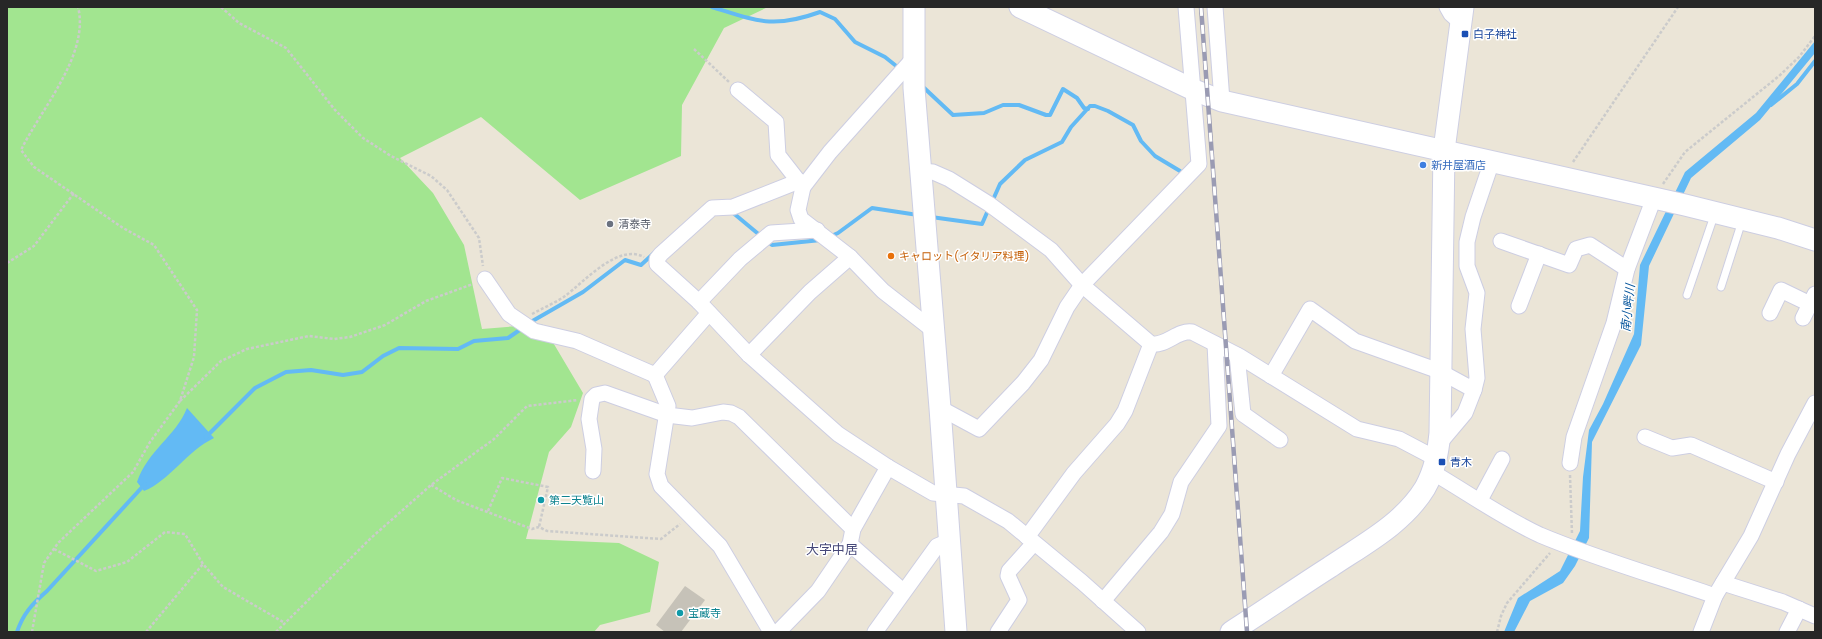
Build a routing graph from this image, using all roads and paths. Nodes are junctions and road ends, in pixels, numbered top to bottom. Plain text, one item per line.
1 (78, 7) edge
2 (221, 7) edge
3 (914, 7) edge
4 (1020, 7) edge
5 (1186, 7) edge
6 (1215, 7) edge
7 (1447, 7) edge
8 (1678, 7) edge
9 (1462, 15) edge
10 (1815, 36) edge
11 (694, 49) dead end
12 (913, 59) junction
13 (738, 90) joint
14 (1194, 90) junction
15 (1222, 101) junction
16 (1444, 150) junction
17 (1492, 161) junction
18 (920, 170) junction
19 (1563, 178) junction
20 (801, 184) junction
21 (74, 193) junction
22 (1658, 199) junction
23 (1715, 213) junction
24 (1742, 220) junction
25 (817, 230) junction
26 (1815, 240) edge
27 (1502, 241) dead end
28 (1539, 254) junction
29 (850, 257) junction
30 (7, 263) edge
31 (657, 264) junction
32 (1627, 269) junction
33 (486, 279) junction
34 (1082, 285) junction
35 (1721, 287) dead end
36 (1687, 295) dead end
37 (698, 302) junction
38 (1809, 305) edge
39 (1520, 306) dead end
40 (709, 313) junction
41 (1770, 313) dead end
42 (518, 321) junction
43 (934, 330) junction
44 (1151, 344) junction
45 (1215, 344) junction
46 (749, 355) junction
47 (1238, 355) junction
48 (1439, 372) junction
49 (655, 376) junction
50 (1271, 376) junction
51 (1474, 390) junction
52 (592, 399) junction
53 (180, 401) junction
54 (1815, 403) edge
55 (940, 408) junction
56 (667, 415) junction
57 (1645, 437) dead end
58 (1280, 440) dead end
59 (1436, 458) junction
60 (1502, 459) dead end
61 (1570, 463) joint
62 (888, 467) junction
63 (593, 471) dead end
64 (1776, 482) junction
65 (431, 485) junction
66 (947, 494) junction
67 (1480, 500) junction
68 (488, 512) junction
69 (689, 516) junction
70 (539, 527) junction
71 (853, 529) junction
72 (949, 540) junction
73 (1030, 540) junction
74 (850, 544) junction
75 (1568, 546) junction
76 (54, 549) junction
77 (203, 564) junction
78 (1719, 589) junction
79 (903, 591) junction
80 (1103, 601) junction
81 (1799, 609) junction
82 (1815, 616) edge
83 (285, 623) junction
84 (32, 632) edge
85 (146, 632) edge
86 (276, 632) edge
87 (771, 632) edge
88 (778, 632) edge
89 (875, 632) edge
90 (956, 632) edge
91 (998, 632) edge
92 (1138, 632) edge
93 (1231, 632) edge
94 (1497, 632) edge
95 (1701, 632) edge
96 (1787, 632) edge

1 - 21 path
2 - 33 path
3 - 12 street
4 - 14 street
5 - 14 street
6 - 15 street
7 - 9 street
8 - 19 path
9 - 16 street
10 - 22 path
11 - 13 path
12 - 18 street
12 - 20 street
13 - 20 street
14 - 15 street
14 - 34 street
15 - 16 street
16 - 17 street
16 - 48 street
17 - 19 street
17 - 51 street
18 - 34 street
18 - 43 street
19 - 22 street
20 - 25 street
20 - 31 street
21 - 30 path
21 - 53 path
22 - 23 street
22 - 32 street
23 - 24 street
23 - 36 lane
24 - 26 street
24 - 35 lane
25 - 29 street
25 - 37 street
27 - 28 street
28 - 32 street
28 - 39 street
29 - 43 street
29 - 46 street
31 - 37 street
31 - 42 path
32 - 61 street
33 - 42 street
33 - 53 path
34 - 44 street
34 - 55 street
37 - 40 street
38 - 41 street
40 - 46 street
40 - 49 street
42 - 49 street
43 - 55 street
44 - 45 street
44 - 73 street
45 - 47 street
45 - 80 street
46 - 62 street
47 - 50 street
47 - 58 street
48 - 50 street
48 - 51 street
48 - 59 street
49 - 56 street
50 - 59 street
51 - 59 street
52 - 56 street
52 - 63 street
52 - 65 path
53 - 76 path
54 - 64 street
55 - 66 street
56 - 69 street
56 - 71 street
57 - 64 street
59 - 67 street
59 - 93 street
60 - 67 street
61 - 75 path
62 - 66 street
62 - 71 street
64 - 78 street
65 - 68 path
65 - 83 path
66 - 72 street
66 - 73 street
67 - 75 street
68 - 70 path
68 - 70 path
69 - 70 path
69 - 87 street
71 - 74 street
72 - 79 street
72 - 90 street
73 - 80 street
73 - 91 street
74 - 79 street
74 - 88 street
75 - 78 street
75 - 94 path
76 - 77 path
76 - 84 path
77 - 83 path
77 - 85 path
78 - 81 street
78 - 95 street
79 - 89 street
80 - 92 street
81 - 82 street
81 - 96 street
83 - 86 path

